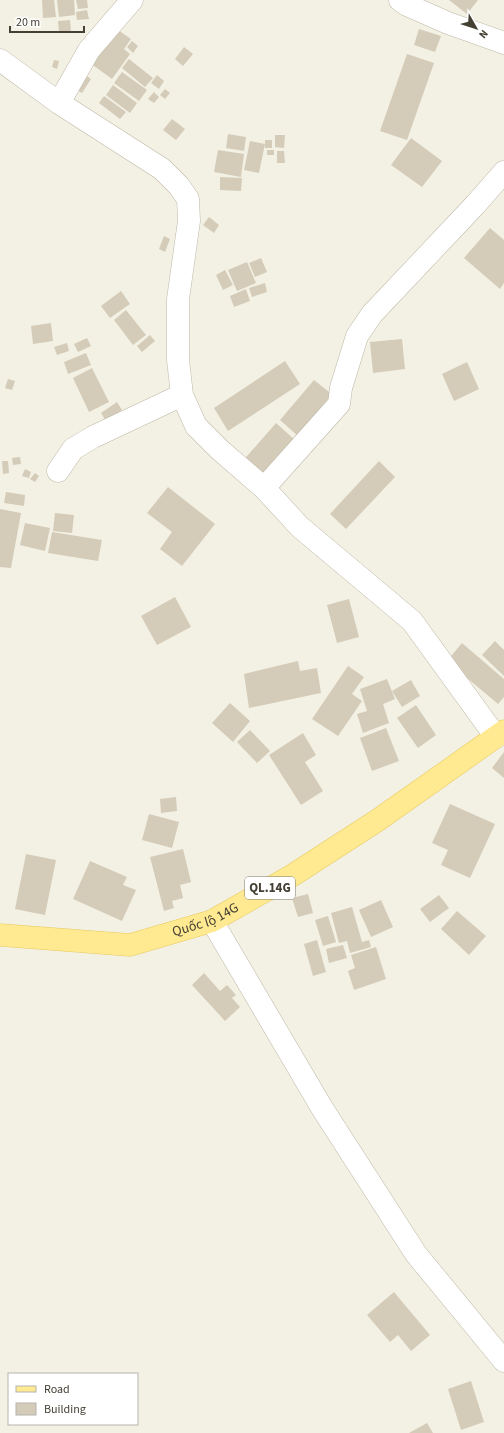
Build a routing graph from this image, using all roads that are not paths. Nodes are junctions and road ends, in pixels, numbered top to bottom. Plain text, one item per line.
1 (132, 0) edge
2 (406, 2) edge
3 (504, 43) edge
4 (0, 60) edge
5 (59, 103) junction
6 (504, 172) edge
7 (182, 395) junction
8 (58, 471) dead end
9 (264, 488) junction
10 (500, 734) edge
11 (212, 921) junction
12 (0, 935) edge
13 (504, 1361) edge

1 - 5 street
2 - 3 street
4 - 5 street
5 - 7 street
6 - 9 street
7 - 8 street
7 - 9 street
9 - 10 street
10 - 11 main road, Quốc lộ 14G / QL.14G
11 - 12 main road, Quốc lộ 14G / QL.14G
11 - 13 street

